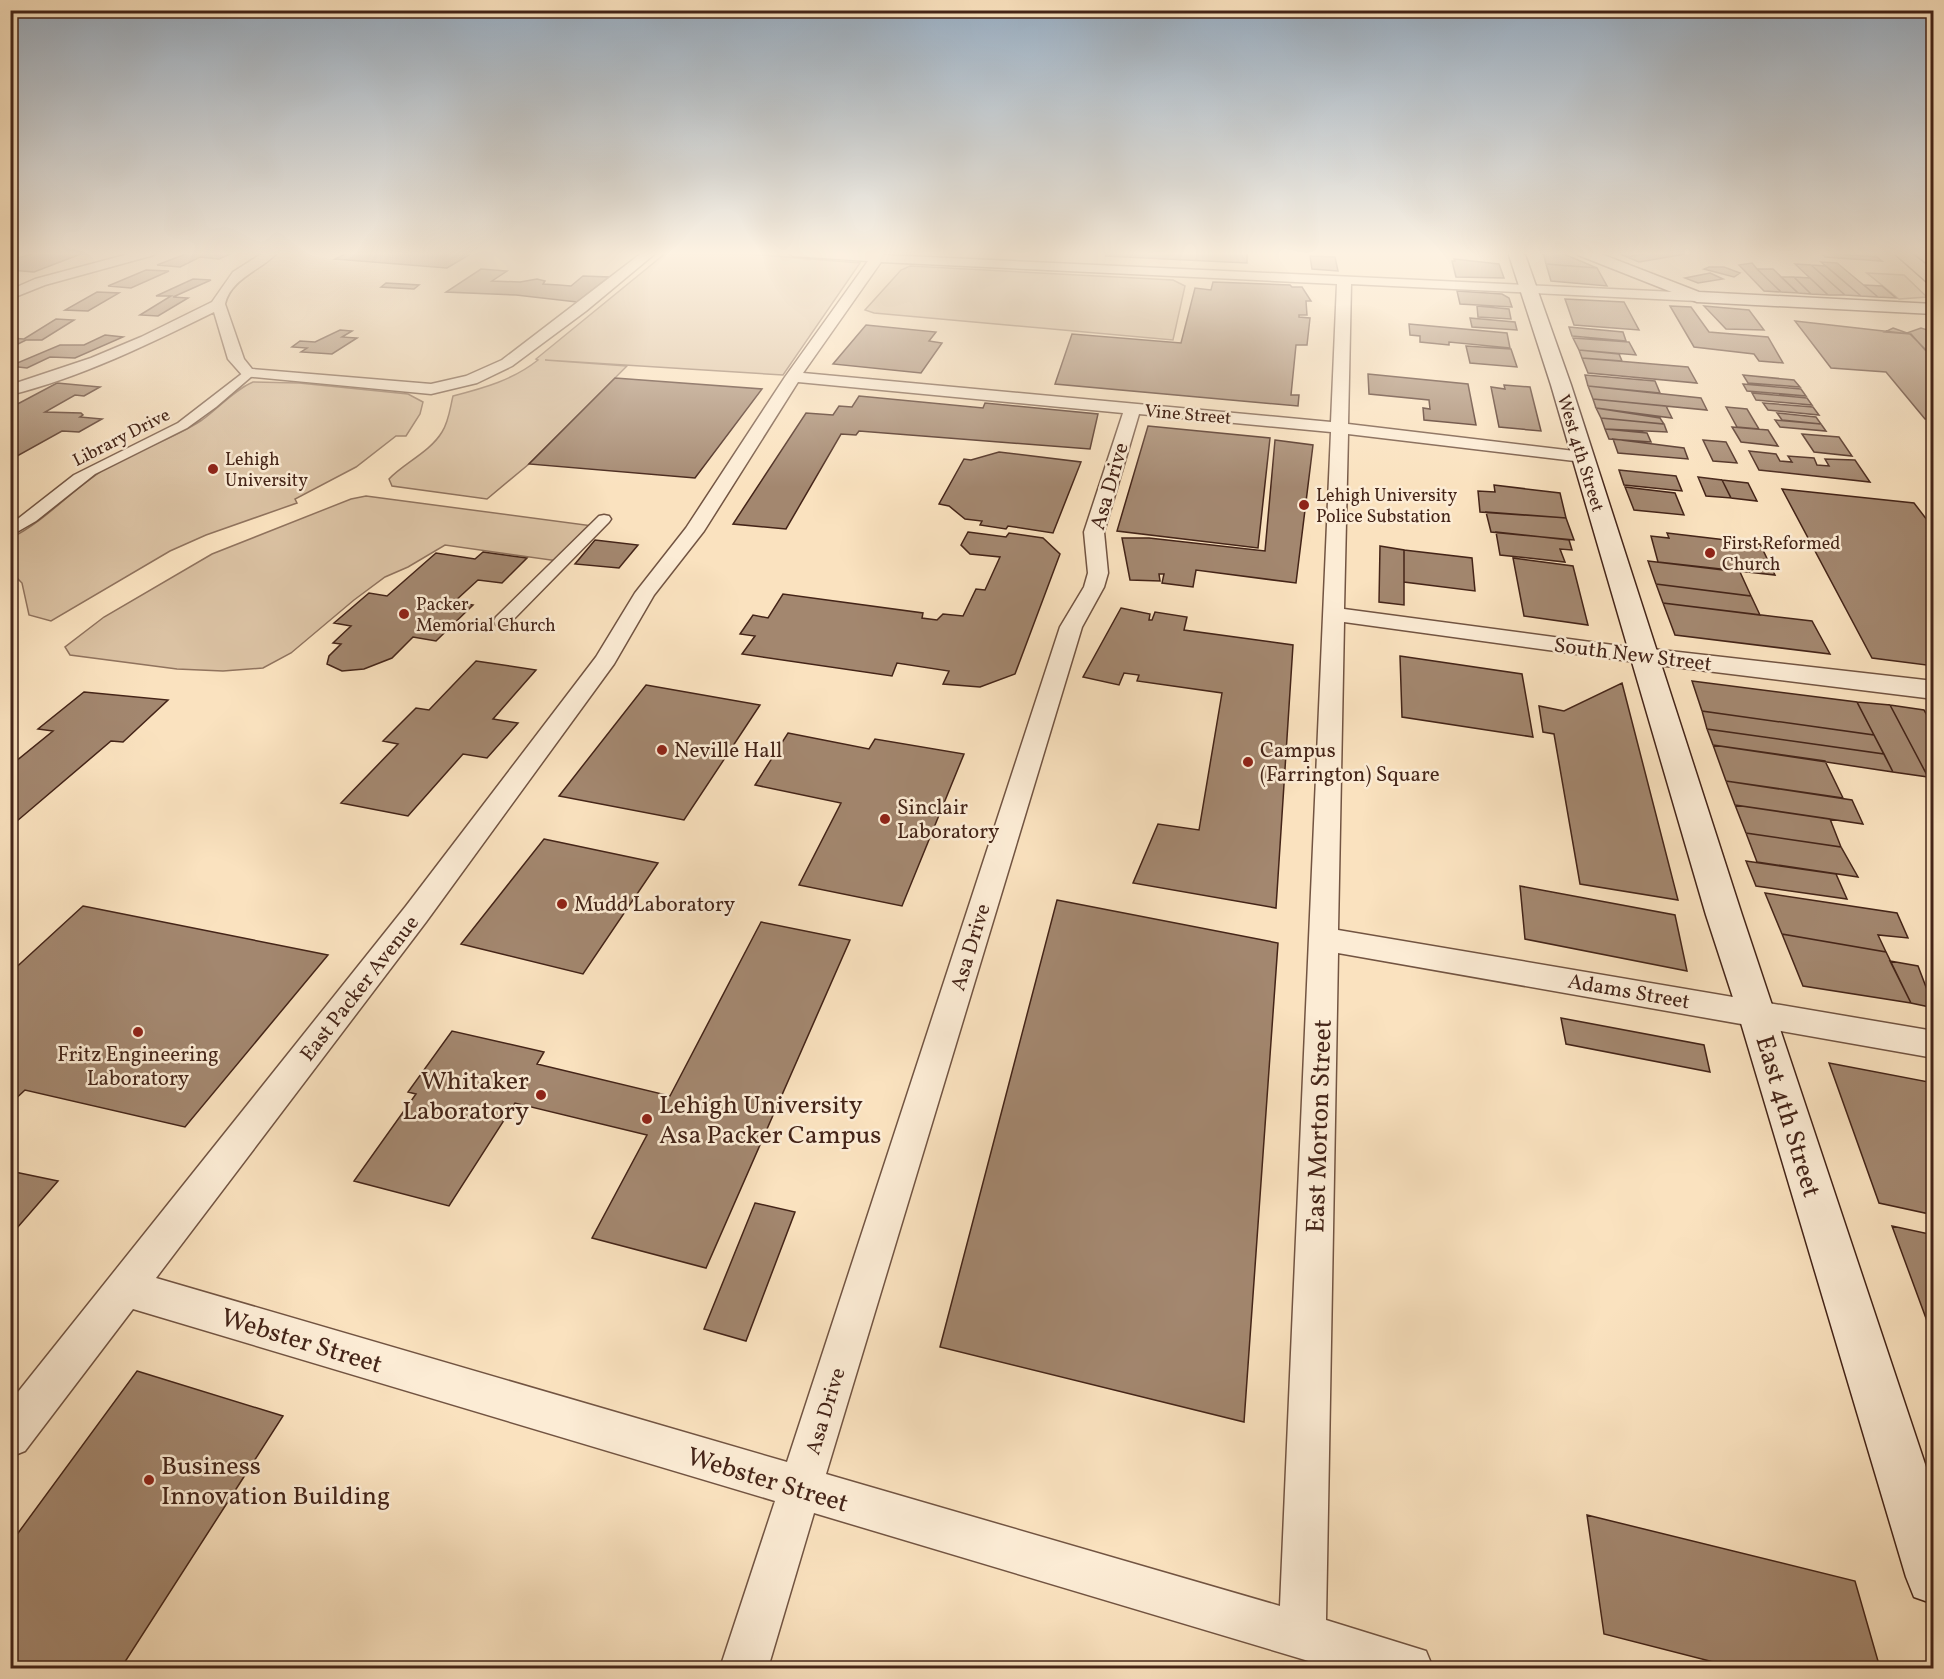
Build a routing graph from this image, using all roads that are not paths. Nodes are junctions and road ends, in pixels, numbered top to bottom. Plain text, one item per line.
1 (165, 330) edge
2 (228, 330) edge
3 (552, 330) edge
4 (825, 330) edge
5 (1342, 330) edge
6 (1541, 330) edge
7 (248, 373) junction
8 (793, 377) junction
9 (10, 390) edge
10 (1132, 409) junction
11 (1339, 428) junction
12 (1583, 458) junction
13 (604, 519) dead end
14 (10, 532) edge
15 (1333, 614) junction
16 (502, 621) dead end
17 (1643, 656) junction
18 (1934, 690) edge
19 (1324, 939) junction
20 (1757, 1013) junction
21 (1934, 1045) edge
22 (127, 1288) junction
23 (10, 1436) edge
24 (801, 1488) junction
25 (1934, 1577) edge
26 (1302, 1637) junction
27 (744, 1668) edge
28 (1409, 1668) edge

1 - 9 street
2 - 7 street
3 - 7 street
4 - 8 street, East Packer Avenue
5 - 11 street, East Morton Street
6 - 12 main road, West 4th Street
7 - 14 street, Library Drive
8 - 10 street, Vine Street
8 - 22 street, East Packer Avenue
10 - 11 street, Vine Street
10 - 24 street, Asa Drive
11 - 12 street, Vine Street
11 - 15 street, East Morton Street
12 - 17 main road, West 4th Street
13 - 16 street
15 - 17 street, South New Street
15 - 19 street, East Morton Street
17 - 18 main road, South New Street
17 - 20 main road, East 4th Street
19 - 20 street, Adams Street
19 - 26 street, East Morton Street
20 - 21 street, Adams Street
20 - 25 main road, East 4th Street
22 - 23 street, East Packer Avenue
22 - 24 street, Webster Street
24 - 26 street, Webster Street
24 - 27 street, Asa Drive
26 - 28 street, Webster Street

